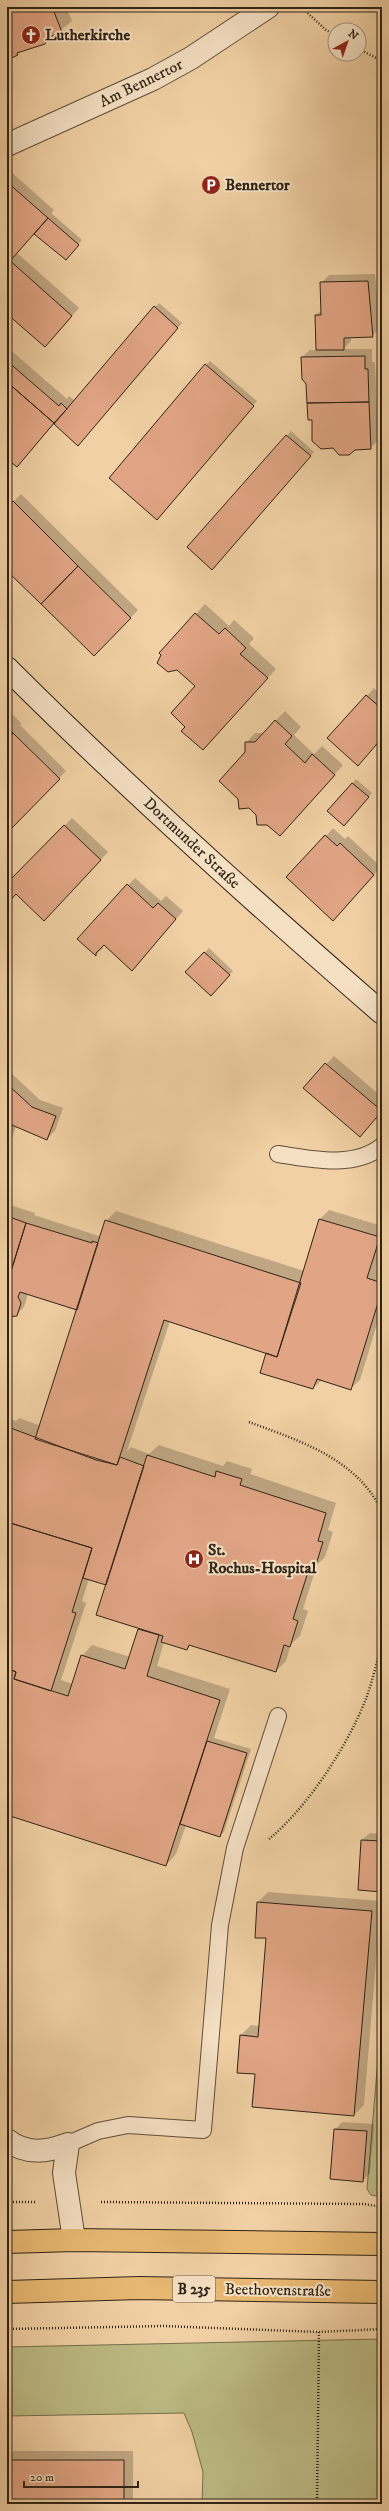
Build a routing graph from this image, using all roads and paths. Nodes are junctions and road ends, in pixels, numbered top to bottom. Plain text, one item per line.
1 (268, 7) edge
2 (301, 7) edge
3 (327, 31) edge
4 (367, 53) edge
5 (382, 61) edge
6 (7, 144) edge
7 (7, 668) edge
8 (382, 1013) edge
9 (382, 1146) edge
10 (278, 1154) dead end
11 (250, 1422) dead end
12 (382, 1512) edge
13 (382, 1643) edge
14 (278, 1716) dead end
15 (235, 1848) junction
16 (7, 2140) edge
17 (68, 2144) junction
18 (7, 2202) edge
19 (68, 2202) junction
20 (382, 2207) edge
21 (74, 2240) junction
22 (7, 2242) edge
23 (382, 2244) edge
24 (7, 2292) edge
25 (382, 2292) edge
26 (7, 2329) edge
27 (382, 2329) edge
28 (320, 2332) junction
29 (316, 2504) edge

1 - 6 street, Am Bennertor
2 - 3 path
4 - 5 path
7 - 8 street, Dortmunder Straße
9 - 10 lane
11 - 12 path
13 - 15 path
14 - 15 lane
15 - 17 lane
16 - 17 street
17 - 19 street
18 - 19 path
19 - 20 path
19 - 21 street
21 - 22 main road
21 - 23 main road
24 - 25 main road, Beethovenstraße / B 235
26 - 28 path
27 - 28 path
28 - 29 path

